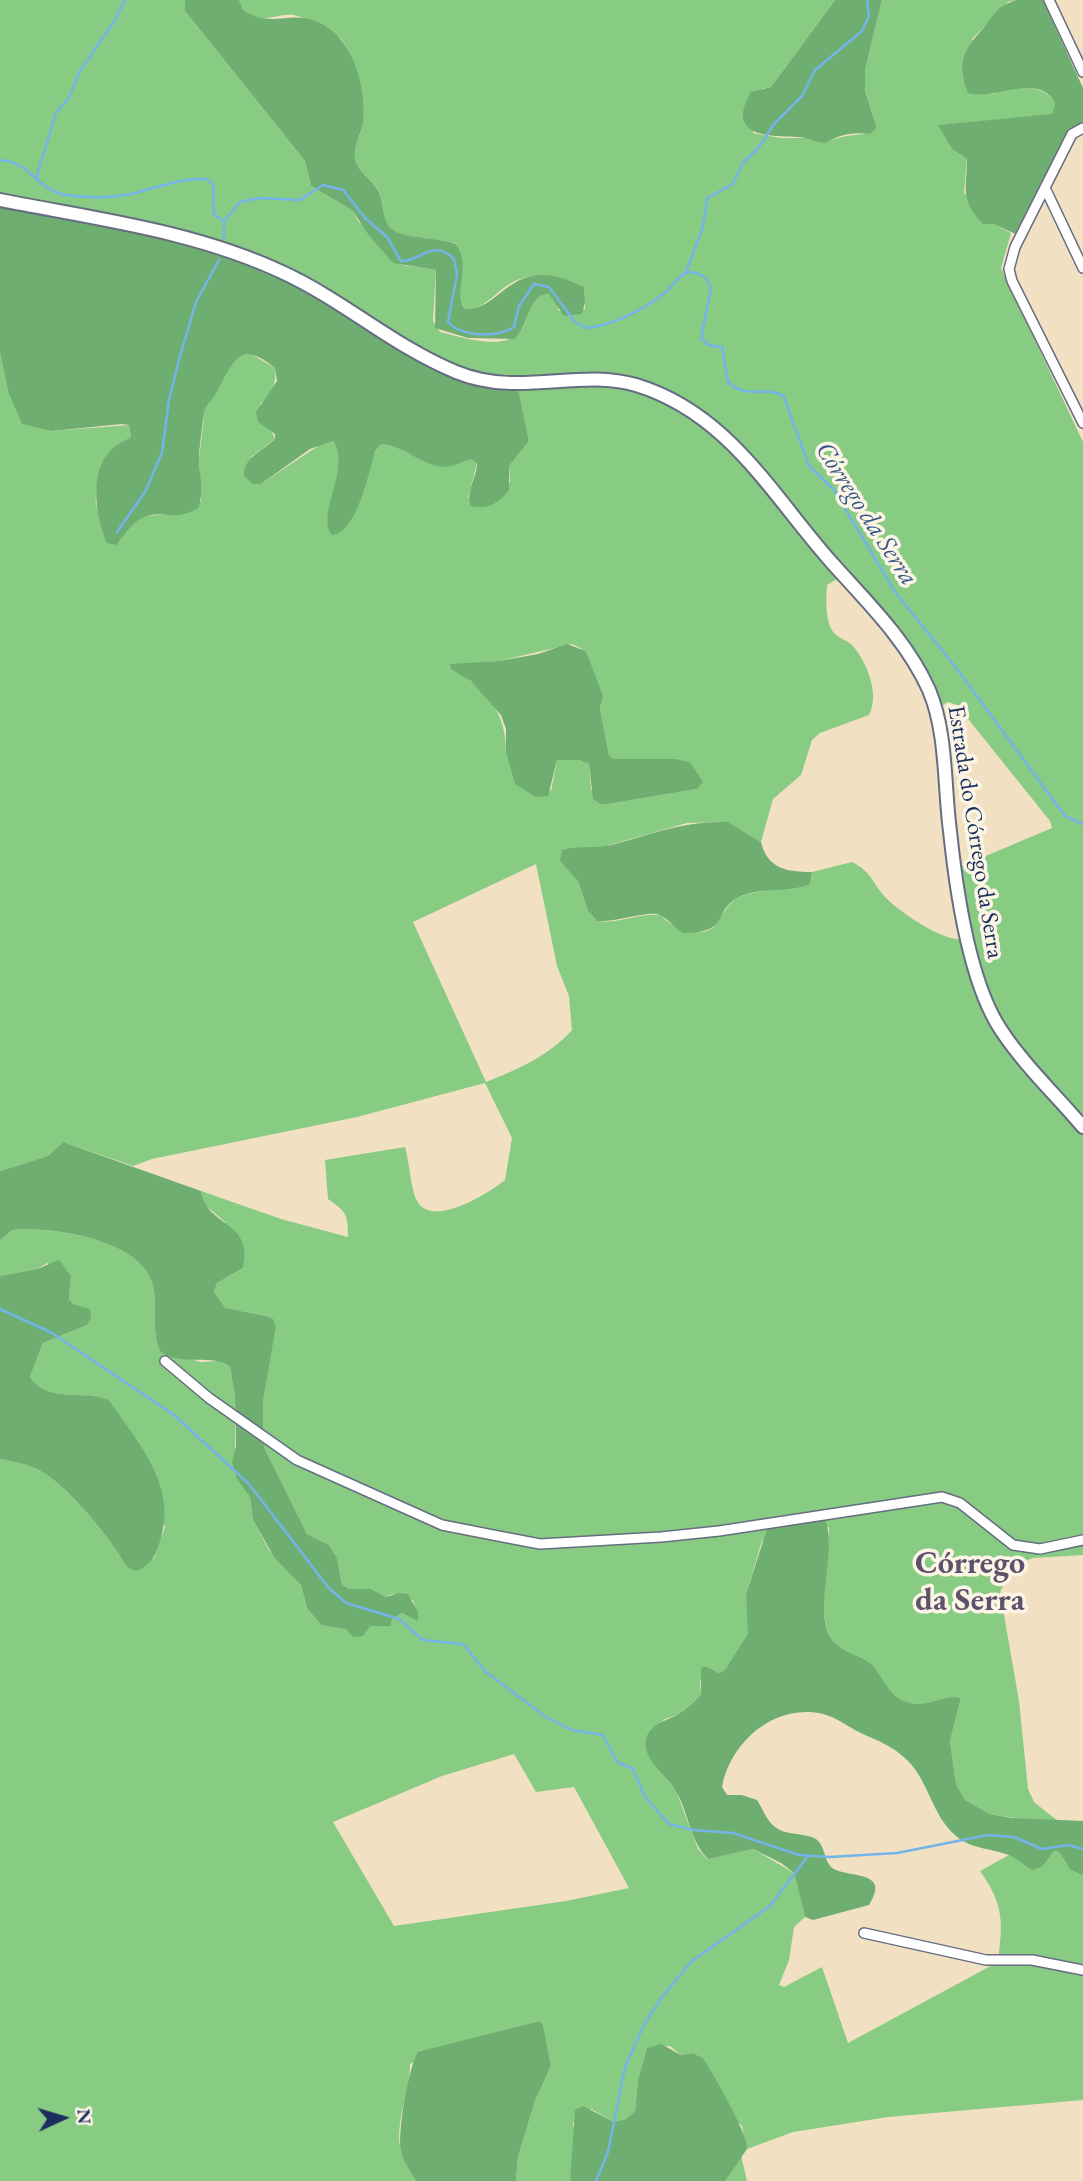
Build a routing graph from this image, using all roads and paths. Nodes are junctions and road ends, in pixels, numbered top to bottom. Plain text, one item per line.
1 (1049, 0) edge
2 (1083, 72) edge
3 (1083, 128) edge
4 (1046, 190) junction
5 (0, 200) edge
6 (1083, 268) edge
7 (1081, 412) edge
8 (1083, 423) edge
9 (1083, 1127) edge
10 (165, 1361) dead end
11 (1083, 1540) edge
12 (864, 1933) dead end
13 (1083, 1970) edge

1 - 2 street
3 - 4 street
4 - 6 street
4 - 7 street
5 - 9 street, Estrada do Córrego da Serra
7 - 8 street
10 - 11 street
12 - 13 street

